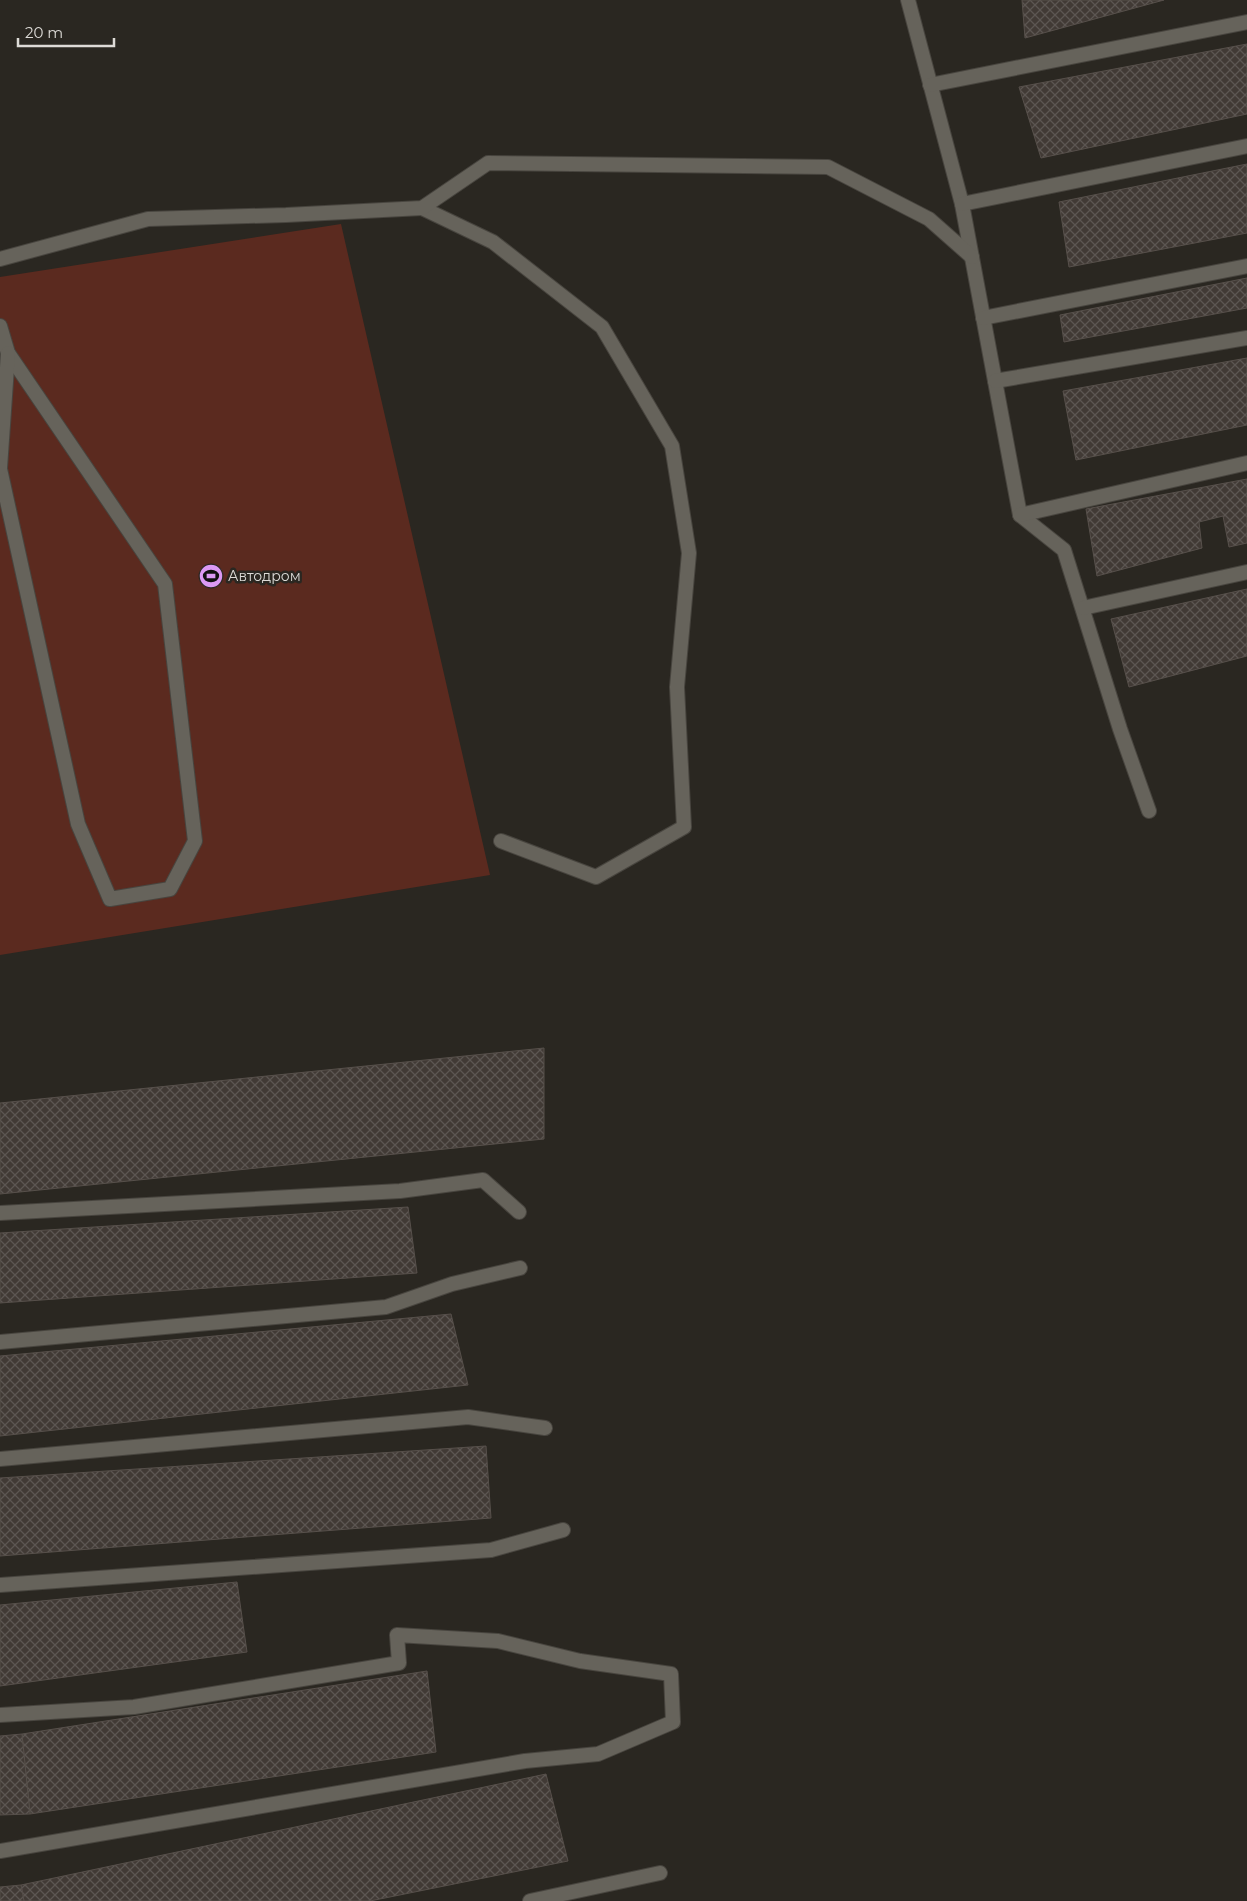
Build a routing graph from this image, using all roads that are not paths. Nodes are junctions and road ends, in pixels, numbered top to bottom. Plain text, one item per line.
1 (908, 0) edge
2 (1247, 22) edge
3 (930, 86) junction
4 (1247, 146) edge
5 (962, 204) junction
6 (422, 208) junction
7 (972, 256) junction
8 (0, 259) edge
9 (1247, 266) edge
10 (983, 318) junction
11 (0, 326) edge
12 (1247, 338) edge
13 (8, 353) junction
14 (995, 381) junction
15 (1247, 463) edge
16 (0, 469) edge
17 (1020, 515) junction
18 (1247, 572) edge
19 (1083, 608) junction
20 (1149, 811) dead end
21 (501, 840) dead end
22 (519, 1212) dead end
23 (0, 1213) edge
24 (520, 1268) dead end
25 (0, 1342) edge
26 (544, 1428) dead end
27 (0, 1459) edge
28 (563, 1530) dead end
29 (0, 1585) edge
30 (0, 1715) edge
31 (0, 1851) edge
32 (660, 1873) dead end
33 (530, 1901) edge

1 - 3 lane
2 - 3 lane
3 - 5 lane
4 - 5 lane
5 - 7 lane
6 - 7 lane
6 - 8 lane
6 - 21 lane
7 - 10 lane
9 - 10 lane
10 - 14 lane
11 - 13 lane
12 - 14 lane
13 - 16 lane
13 - 16 lane
14 - 17 lane
15 - 17 lane
17 - 19 lane
18 - 19 lane
19 - 20 lane
22 - 23 lane
24 - 25 lane
26 - 27 lane
28 - 29 lane
30 - 31 lane
32 - 33 lane

